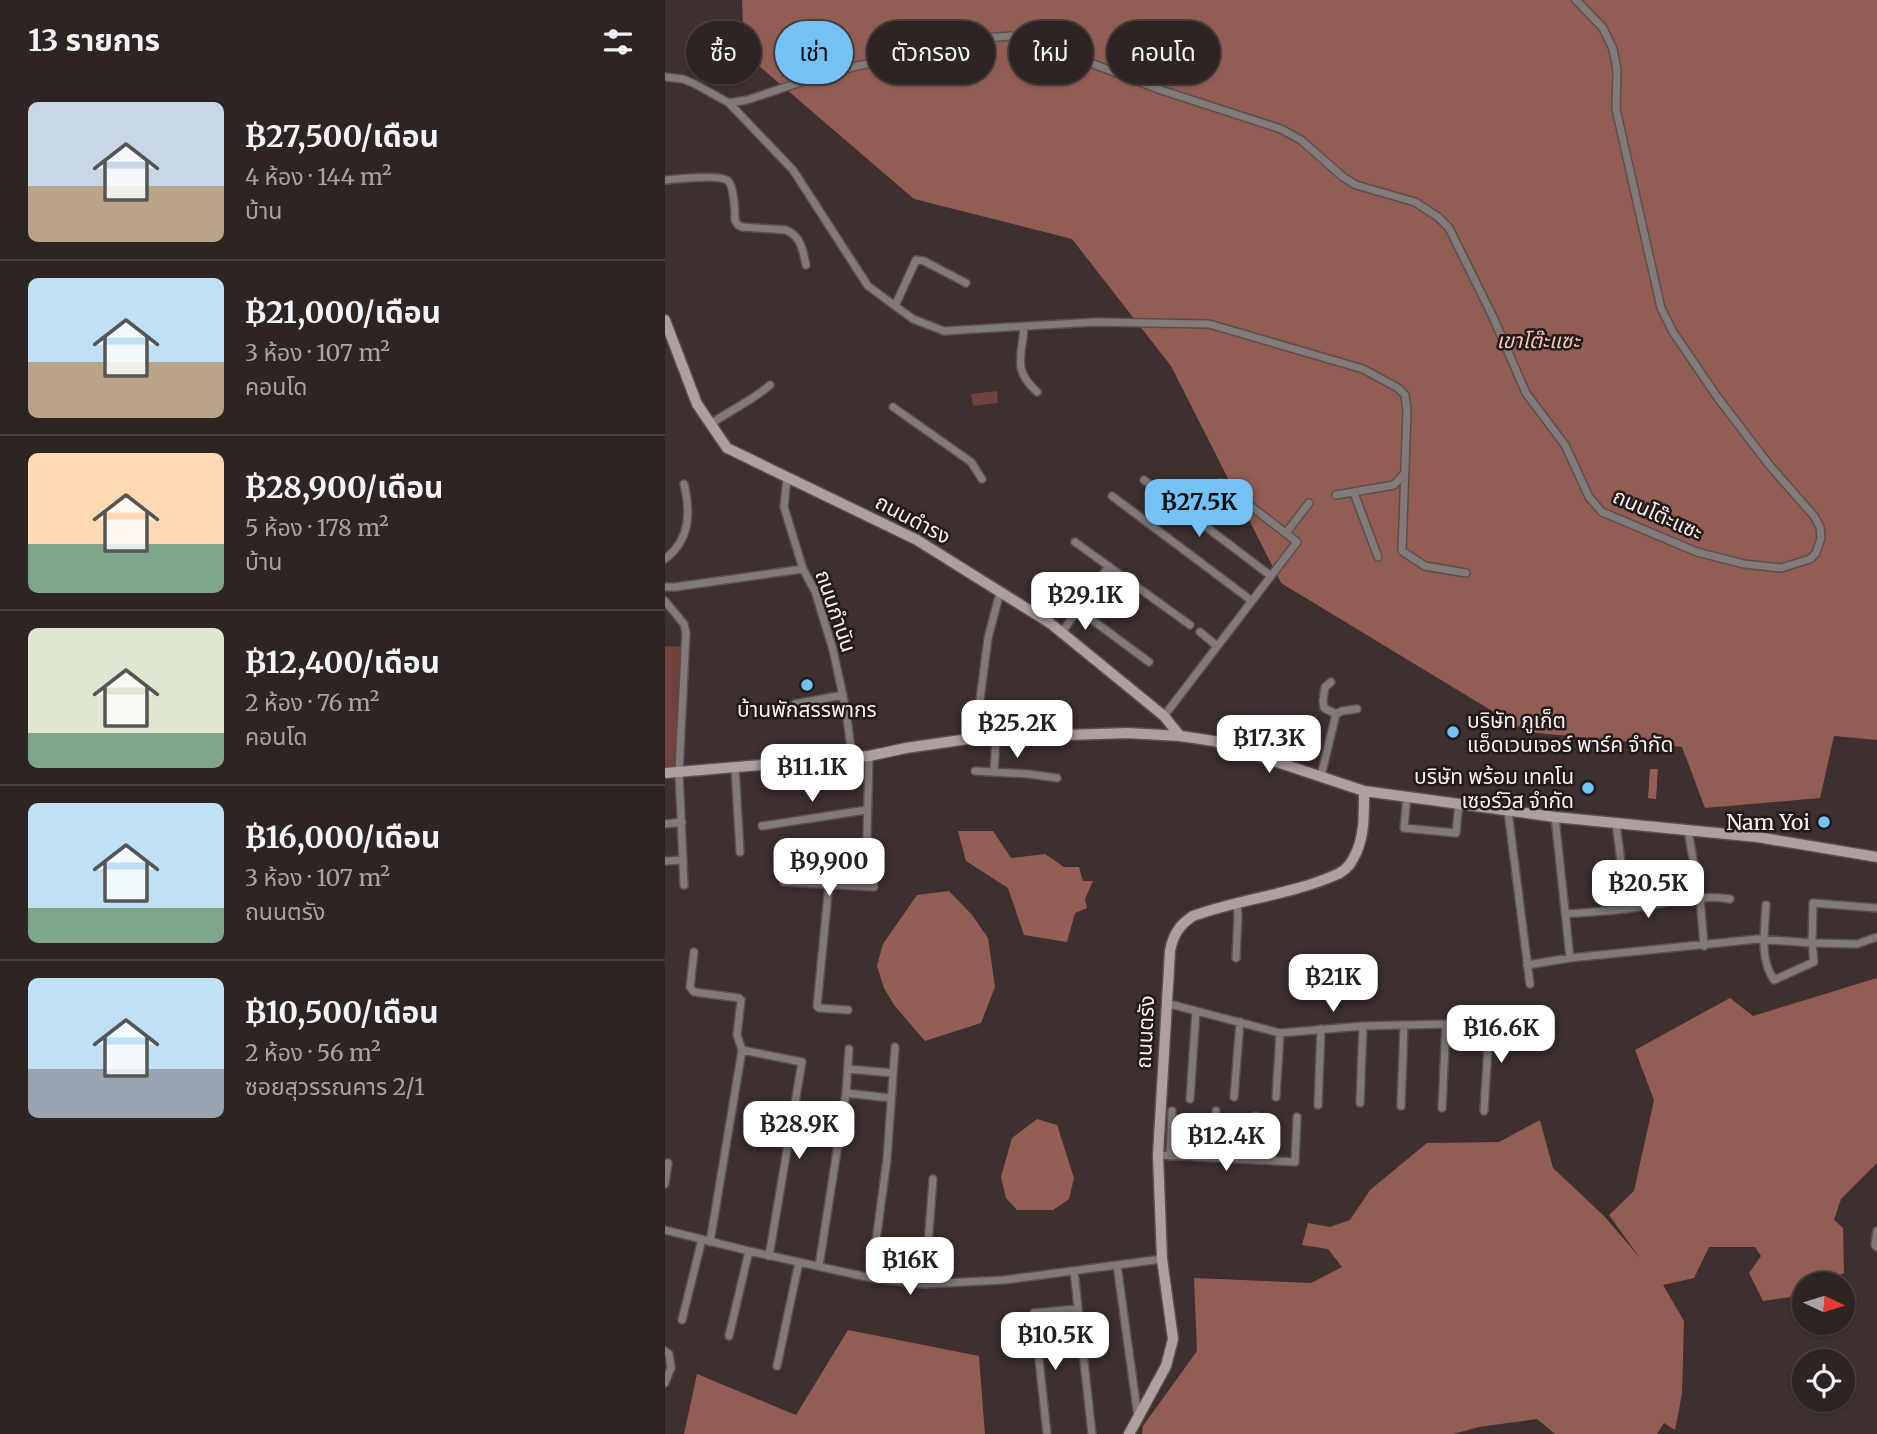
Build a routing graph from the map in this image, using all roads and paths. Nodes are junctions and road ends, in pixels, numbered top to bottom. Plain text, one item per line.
1 (1576, 0) edge
2 (853, 67) edge
3 (665, 77) edge
4 (795, 84) edge
5 (729, 103) junction
6 (665, 180) edge
7 (806, 265) dead end
8 (966, 283) dead end
9 (895, 306) junction
10 (665, 320) edge
11 (1024, 327) junction
12 (770, 385) dead end
13 (1037, 392) dead end
14 (893, 407) dead end
15 (711, 425) junction
16 (1404, 474) junction
17 (787, 478) junction
18 (982, 479) dead end
19 (1144, 480) dead end
20 (1221, 483) dead end
21 (684, 484) dead end
22 (1354, 493) junction
23 (1336, 495) dead end
24 (1112, 496) dead end
25 (1309, 503) dead end
26 (1286, 533) junction
27 (1075, 541) dead end
28 (1378, 557) dead end
29 (665, 559) edge
30 (1109, 566) junction
31 (803, 569) junction
32 (1467, 573) dead end
33 (1271, 576) junction
34 (1037, 579) dead end
35 (665, 587) edge
36 (1000, 592) junction
37 (665, 601) edge
38 (1252, 601) junction
39 (1077, 609) junction
40 (1190, 625) dead end
41 (1062, 632) junction
42 (1200, 632) dead end
43 (1217, 646) junction
44 (1149, 662) dead end
45 (1331, 682) dead end
46 (843, 695) junction
47 (795, 704) dead end
48 (1357, 709) dead end
49 (1336, 714) junction
50 (1164, 716) junction
51 (1180, 736) junction
52 (996, 737) junction
53 (975, 738) junction
54 (869, 756) junction
55 (852, 757) junction
56 (735, 767) junction
57 (975, 771) dead end
58 (679, 772) junction
59 (994, 772) junction
60 (665, 773) edge
61 (1321, 776) junction
62 (1057, 778) dead end
63 (1364, 791) junction
64 (1407, 796) junction
65 (1459, 803) junction
66 (866, 810) junction
67 (1508, 811) junction
68 (1555, 817) junction
69 (682, 822) junction
70 (1616, 823) junction
71 (665, 824) edge
72 (762, 826) dead end
73 (1688, 831) junction
74 (740, 852) dead end
75 (1877, 857) edge
76 (682, 860) junction
77 (665, 861) edge
78 (785, 882) dead end
79 (684, 884) dead end
80 (829, 884) junction
81 (1700, 898) junction
82 (1730, 899) dead end
83 (1237, 903) junction
84 (1766, 905) dead end
85 (1877, 908) edge
86 (1626, 909) junction
87 (1566, 914) junction
88 (1877, 937) edge
89 (1764, 941) junction
90 (1812, 943) junction
91 (1704, 946) junction
92 (694, 952) dead end
93 (1235, 958) dead end
94 (1570, 958) junction
95 (1527, 965) junction
96 (1529, 984) dead end
97 (1166, 1003) junction
98 (848, 1010) dead end
99 (1196, 1011) junction
100 (1501, 1014) dead end
101 (1490, 1016) junction
102 (1240, 1022) junction
103 (1446, 1024) junction
104 (1404, 1025) junction
105 (1363, 1026) junction
106 (1321, 1029) junction
107 (1280, 1033) junction
108 (895, 1047) dead end
109 (849, 1049) dead end
110 (742, 1050) junction
111 (848, 1069) junction
112 (893, 1073) junction
113 (846, 1093) junction
114 (1234, 1097) dead end
115 (1276, 1097) dead end
116 (890, 1098) junction
117 (1190, 1099) dead end
118 (1360, 1103) dead end
119 (1318, 1105) dead end
120 (1401, 1106) dead end
121 (1442, 1108) dead end
122 (1172, 1111) dead end
123 (1216, 1111) dead end
124 (1484, 1111) dead end
125 (1256, 1116) dead end
126 (1297, 1117) dead end
127 (1158, 1156) junction
128 (1170, 1156) junction
129 (1214, 1158) junction
130 (1254, 1160) junction
131 (668, 1163) dead end
132 (933, 1179) dead end
133 (665, 1184) edge
134 (665, 1230) edge
135 (1877, 1231) edge
136 (706, 1240) junction
137 (1877, 1247) edge
138 (749, 1251) junction
139 (769, 1256) junction
140 (1162, 1259) junction
141 (799, 1262) junction
142 (1117, 1265) junction
143 (820, 1266) junction
144 (1074, 1271) junction
145 (871, 1278) junction
146 (925, 1284) junction
147 (1078, 1309) junction
148 (682, 1320) dead end
149 (729, 1336) dead end
150 (665, 1351) edge
151 (776, 1366) dead end
152 (665, 1383) edge
153 (1138, 1417) junction
154 (1047, 1434) edge
155 (1092, 1434) edge
156 (1129, 1434) edge

1 - 2 street, ถนนโต๊ะแซะ
3 - 5 street
4 - 5 street, ถนนโต๊ะแซะ
5 - 9 street
6 - 7 street
8 - 9 street
9 - 11 street
10 - 15 street, ถนนดำรง
11 - 13 street
11 - 16 street
12 - 15 street
14 - 18 street
15 - 17 street, ถนนดำรง
16 - 22 street
16 - 32 street
17 - 31 street, ถนนกำนัน
17 - 36 street, ถนนดำรง
19 - 33 street
20 - 26 street
21 - 29 street
22 - 23 street
22 - 28 street
24 - 38 street
25 - 26 street
26 - 33 street
27 - 30 street
30 - 39 street
30 - 40 street
31 - 35 street
31 - 46 street, ถนนกำนัน
33 - 38 street
34 - 39 street
36 - 41 street, ถนนดำรง
36 - 53 street
37 - 58 street
38 - 43 street
39 - 41 street
39 - 44 street
41 - 50 street, ถนนดำรง
42 - 43 street
43 - 50 street
45 - 49 street
46 - 47 street
46 - 55 street, ถนนกำนัน
48 - 49 street
49 - 61 street
50 - 51 street, ถนนดำรง
51 - 52 street
51 - 61 street
52 - 53 street
52 - 59 street
53 - 54 street
54 - 55 street
54 - 66 street
55 - 56 street
56 - 58 street
56 - 74 street
57 - 59 street
58 - 60 street
58 - 69 street
59 - 62 street
61 - 63 street
63 - 64 street
63 - 83 street, ถนนตรัง
64 - 65 street
64 - 65 street
65 - 67 street
66 - 72 street
66 - 80 street
67 - 68 street
67 - 95 street
68 - 70 street
68 - 87 street
69 - 71 street
69 - 76 street
70 - 73 street
70 - 86 street
73 - 75 street
73 - 81 street
76 - 77 street
76 - 79 street
78 - 80 street
80 - 98 street
81 - 82 street
81 - 86 street
81 - 91 street
83 - 93 street
83 - 97 street, ถนนตรัง
84 - 89 street
85 - 90 street
86 - 87 street
87 - 94 street
88 - 90 street
89 - 90 street
89 - 90 street
89 - 91 street
91 - 94 street
92 - 110 street
94 - 95 street
95 - 96 street
97 - 99 street
97 - 127 street, ถนนตรัง
99 - 102 street
99 - 117 street
100 - 101 street
101 - 103 street
101 - 124 street
102 - 107 street
102 - 114 street
103 - 104 street
103 - 121 street
104 - 105 street
104 - 120 street
105 - 106 street
105 - 118 street
106 - 107 street
106 - 119 street
107 - 115 street
108 - 112 street
109 - 111 street
110 - 136 street
110 - 139 street
111 - 112 street
111 - 113 street
112 - 116 street
113 - 116 street
113 - 143 street
116 - 145 street
122 - 128 street
123 - 129 street
125 - 130 street
126 - 130 street
127 - 128 street
127 - 140 street, ถนนตรัง
128 - 129 street
129 - 130 street
131 - 133 street
132 - 146 street
134 - 136 street
135 - 137 street
136 - 138 street
136 - 148 street
138 - 139 street
138 - 149 street
139 - 141 street
140 - 142 street
140 - 153 street, ถนนตรัง
141 - 143 street
141 - 151 street
142 - 144 street
142 - 153 street
143 - 145 street
144 - 146 street
144 - 147 street
145 - 146 street
147 - 154 street
147 - 155 street
150 - 152 street
153 - 156 street, ถนนตรัง

